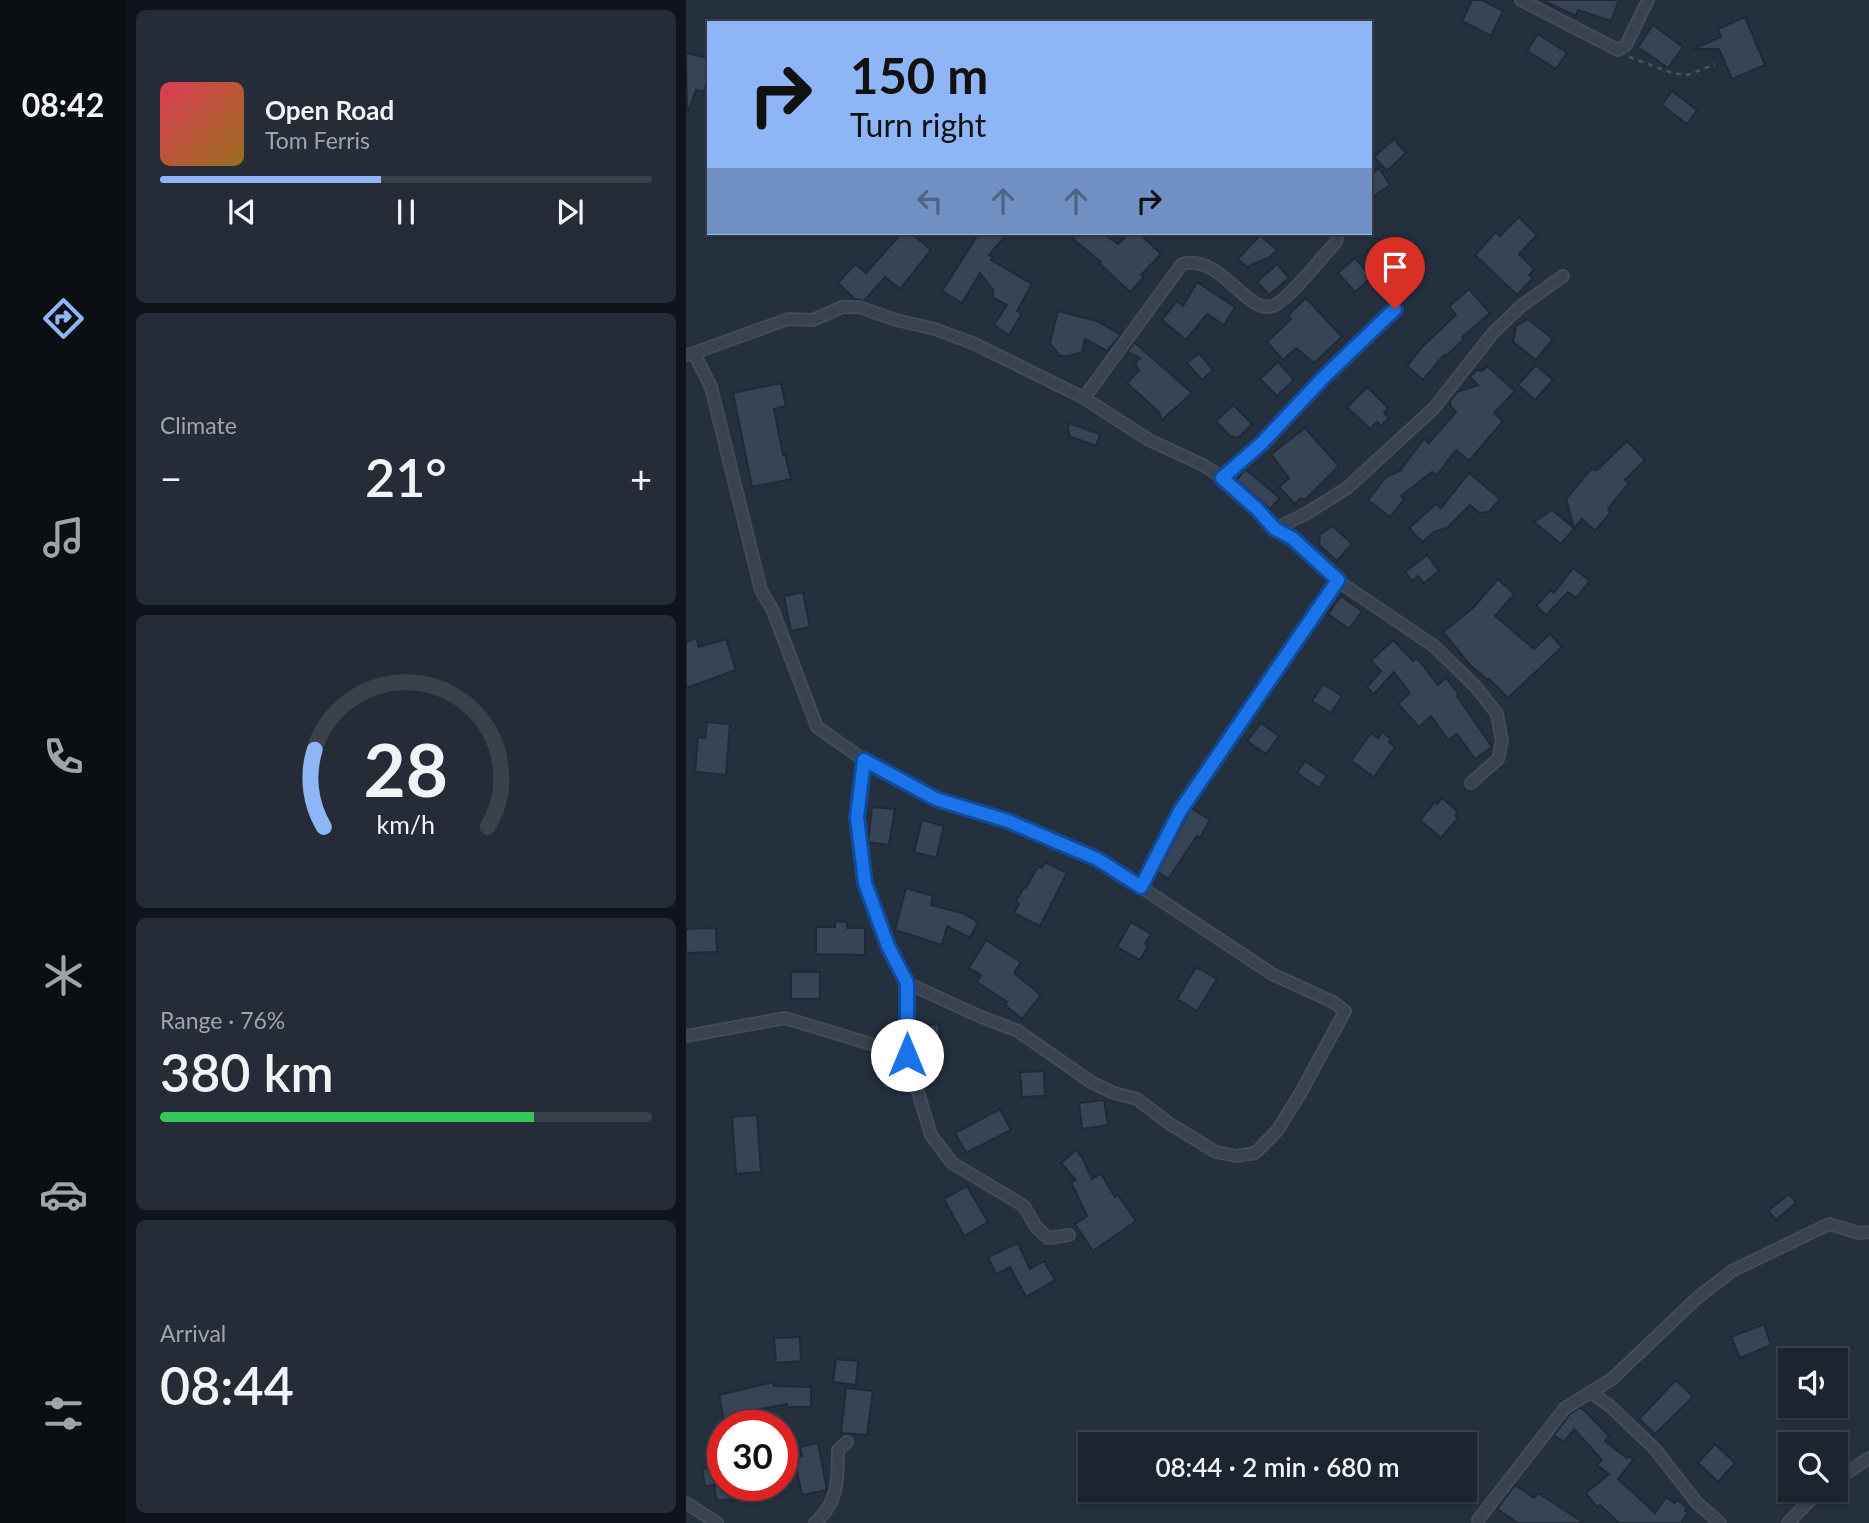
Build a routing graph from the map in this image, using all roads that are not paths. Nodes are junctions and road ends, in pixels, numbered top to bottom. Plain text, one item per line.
1 (1521, 0) edge
2 (1648, 0) edge
3 (1338, 235) edge
4 (1563, 276) dead end
5 (1395, 309) dead end
6 (690, 354) edge
7 (1084, 398) junction
8 (1222, 478) junction
9 (1275, 529) junction
10 (1338, 580) junction
11 (864, 760) junction
12 (1471, 783) dead end
13 (1141, 887) junction
14 (907, 983) junction
15 (686, 1036) edge
16 (907, 1055) junction
17 (1869, 1232) edge
18 (1069, 1235) dead end
19 (1590, 1392) junction
20 (847, 1442) dead end
21 (1869, 1458) edge
22 (1848, 1472) edge
23 (1808, 1502) edge
24 (686, 1503) edge
25 (1479, 1522) edge
26 (717, 1523) edge
27 (815, 1523) edge
28 (1720, 1523) edge
29 (1788, 1523) edge

1 - 2 street
3 - 7 street
4 - 9 street
5 - 8 street
6 - 7 street
6 - 11 street
7 - 8 street
8 - 9 street
9 - 10 street
10 - 12 street
10 - 13 street
11 - 13 street
11 - 14 street
13 - 14 street
14 - 16 street
15 - 16 street
16 - 18 street
17 - 19 street
19 - 25 street
19 - 28 street
20 - 27 street
21 - 22 street
23 - 29 street
24 - 26 street

